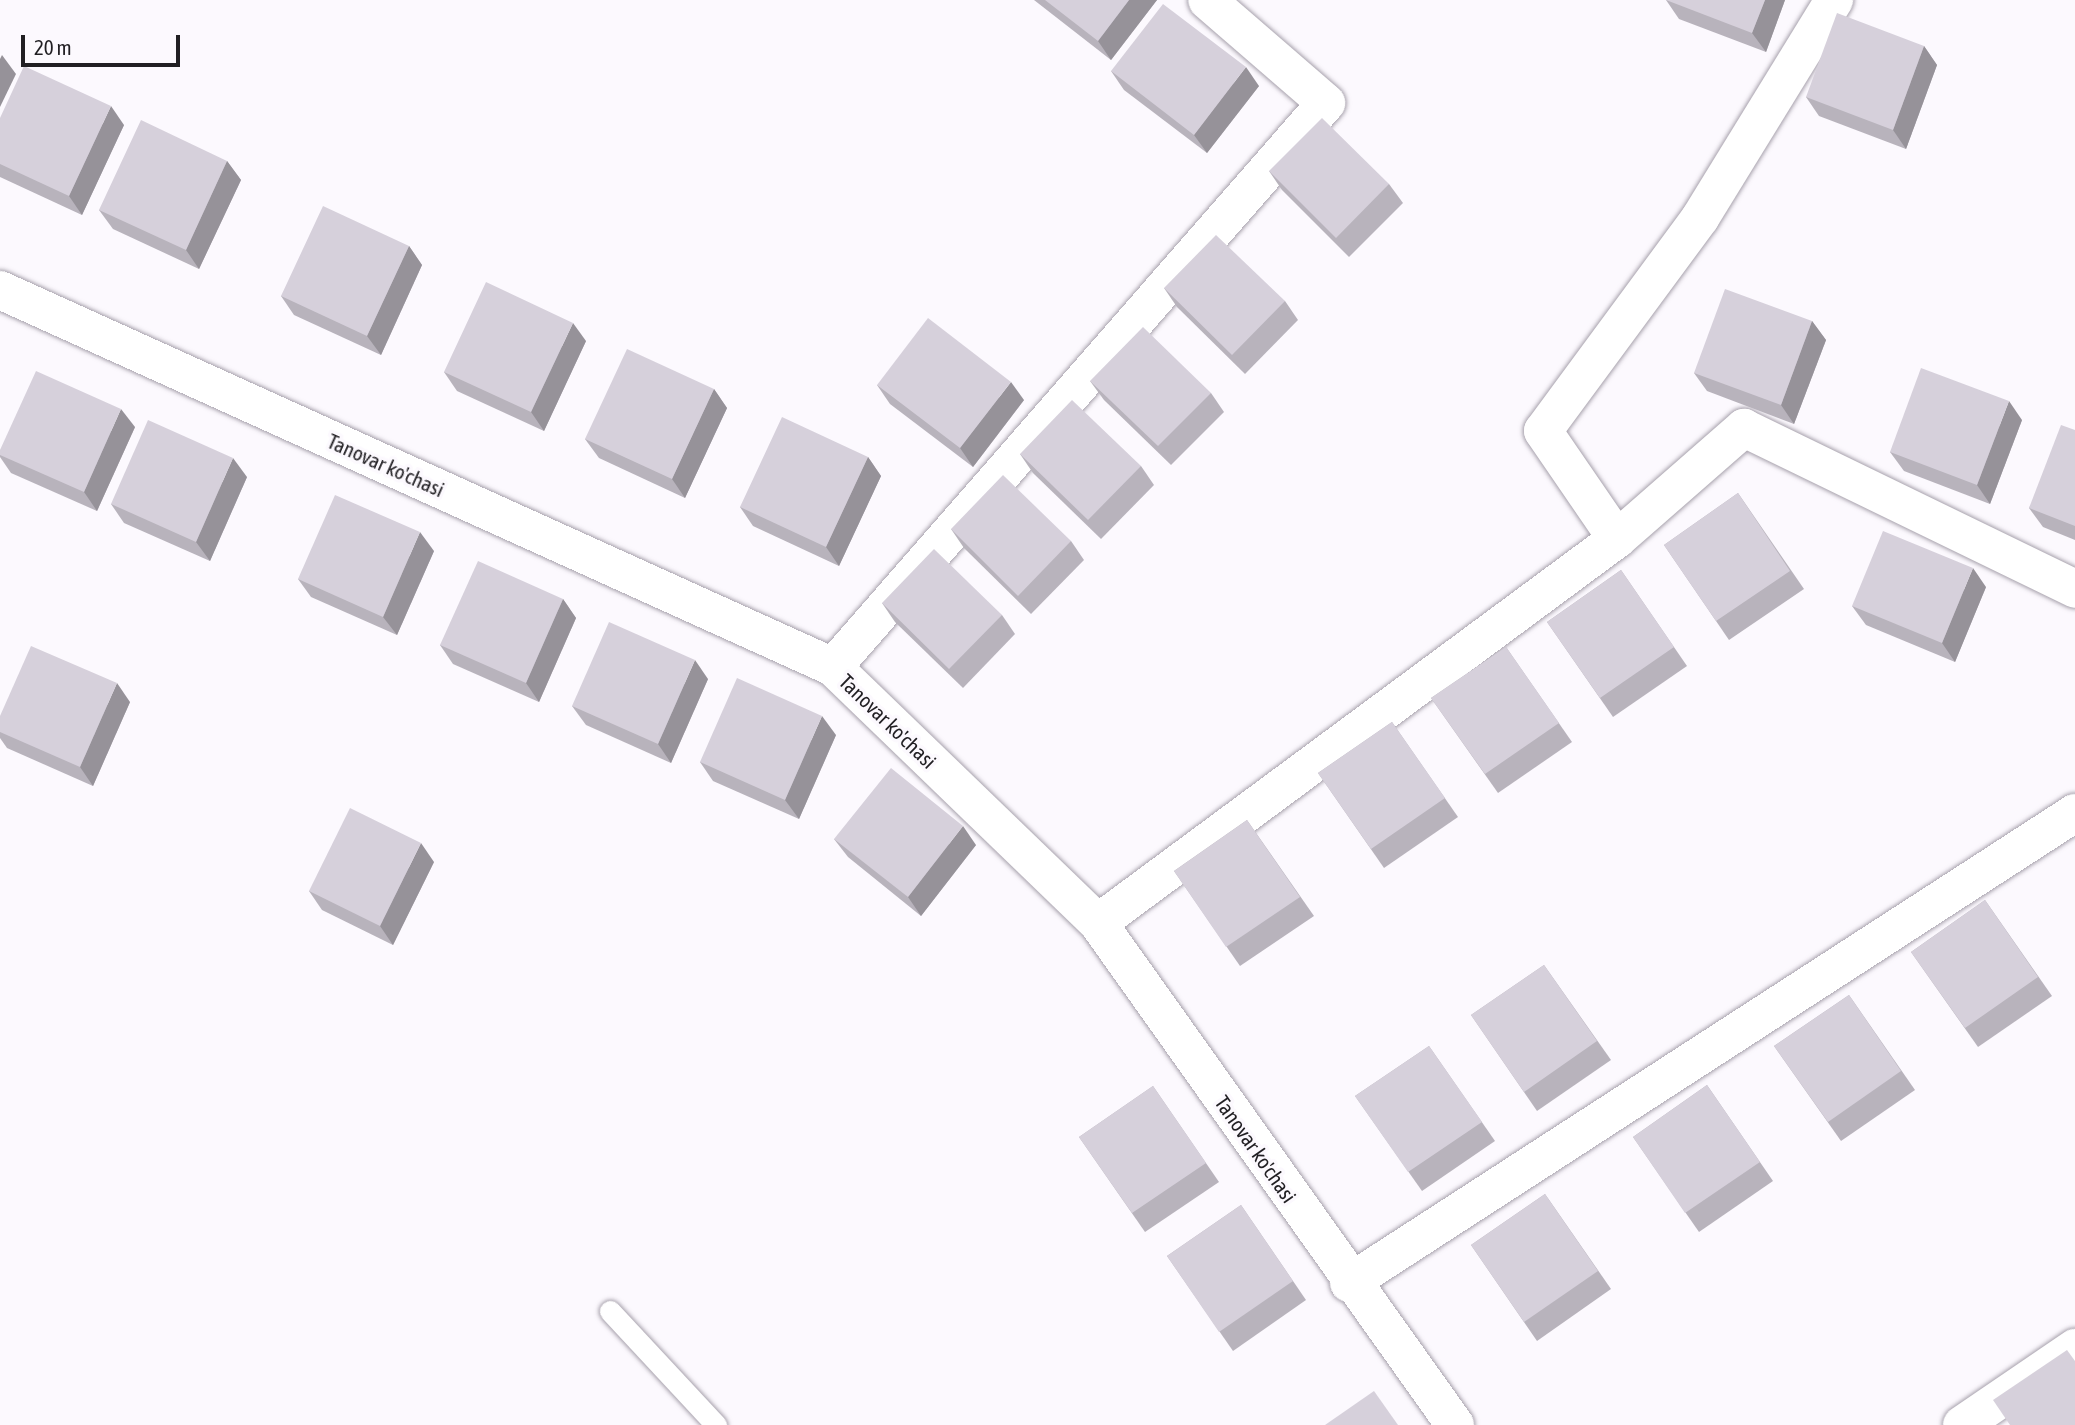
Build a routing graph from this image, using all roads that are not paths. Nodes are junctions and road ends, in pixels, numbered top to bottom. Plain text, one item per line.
1 (1207, 0) edge
2 (1833, 0) edge
3 (0, 290) edge
4 (1617, 539) junction
5 (2075, 589) edge
6 (833, 667) junction
7 (2075, 813) edge
8 (1098, 923) junction
9 (1349, 1283) junction
10 (610, 1311) dead end
11 (2075, 1348) edge
12 (716, 1425) edge
13 (1455, 1425) edge
14 (1962, 1425) edge

1 - 6 street
2 - 4 street
3 - 6 street, Tanovar ko'chasi
4 - 5 street
4 - 8 street
6 - 8 street, Tanovar ko'chasi
7 - 9 street
8 - 9 street, Tanovar ko'chasi
9 - 13 street, Tanovar ko'chasi
10 - 12 lane
11 - 14 street

